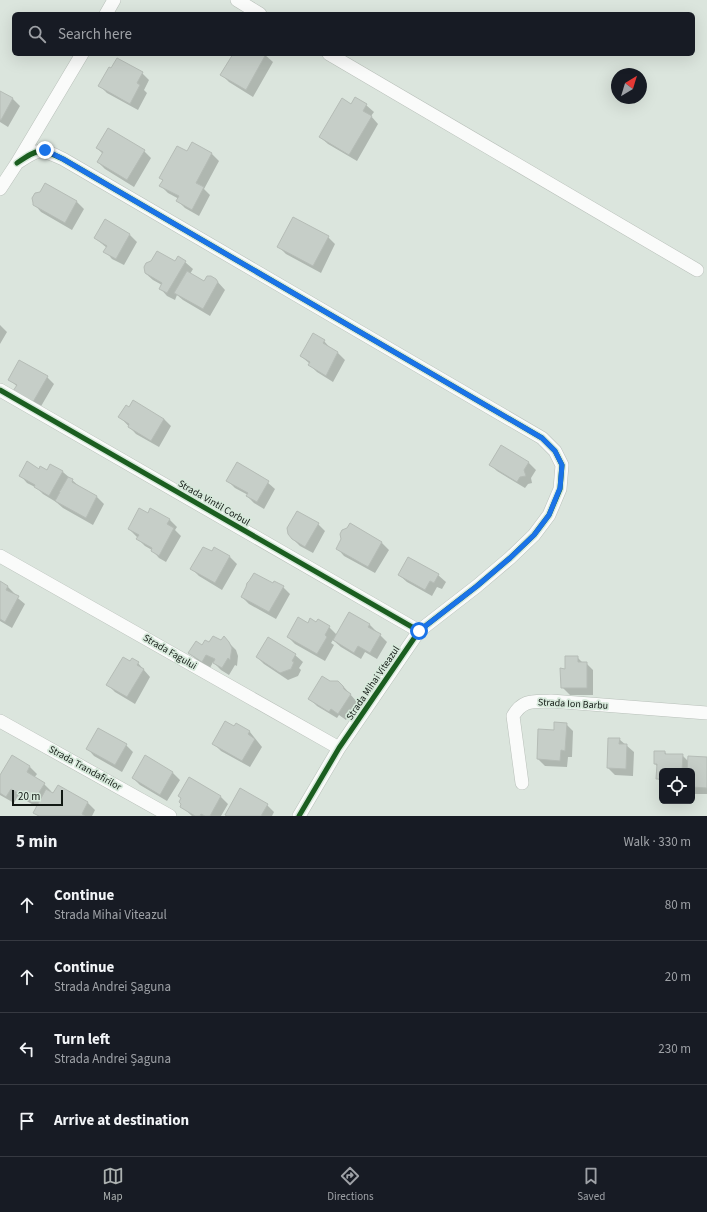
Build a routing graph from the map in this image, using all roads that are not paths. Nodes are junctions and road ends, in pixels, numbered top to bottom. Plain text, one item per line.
1 (114, 0) edge
2 (237, 0) edge
3 (107, 12) edge
4 (257, 12) edge
5 (81, 56) edge
6 (332, 56) edge
7 (17, 163) junction
8 (1, 184) edge
9 (697, 270) dead end
10 (0, 390) edge
11 (0, 556) edge
12 (419, 631) junction
13 (707, 713) edge
14 (0, 721) edge
15 (339, 748) junction
16 (522, 783) dead end
17 (170, 816) edge
18 (299, 816) edge

1 - 3 street
2 - 4 street
5 - 7 street
6 - 9 street
7 - 8 street
7 - 12 street, Strada Mihai Viteazul
10 - 12 street, Strada Vintil Corbul
11 - 15 street, Strada Fagului
12 - 15 street, Strada Mihai Viteazul
13 - 16 street, Strada Ion Barbu
14 - 17 street, Strada Trandafirilor
15 - 18 street, Strada Mihai Viteazul

